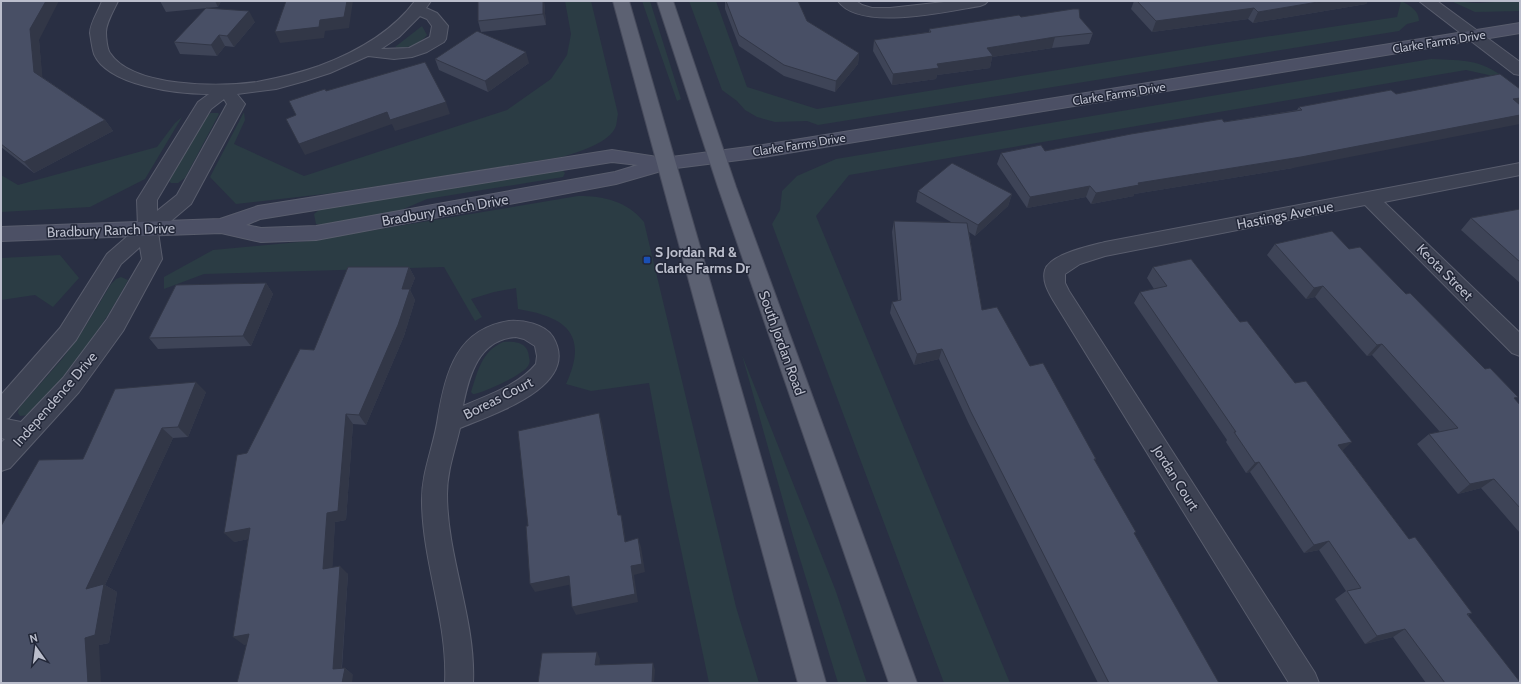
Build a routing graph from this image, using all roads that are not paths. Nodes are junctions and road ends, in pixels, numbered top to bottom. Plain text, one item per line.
1 (110, 1) edge
2 (621, 1) edge
3 (665, 1) edge
4 (846, 1) edge
5 (980, 1) edge
6 (1427, 1) edge
7 (421, 6) edge
8 (1520, 28) edge
9 (1474, 36) junction
10 (366, 51) junction
11 (1520, 70) edge
12 (226, 90) junction
13 (718, 158) junction
14 (667, 163) junction
15 (1520, 169) edge
16 (1369, 198) junction
17 (221, 226) junction
18 (148, 229) junction
19 (1, 234) edge
20 (1055, 271) joint
21 (1520, 347) edge
22 (1, 411) edge
23 (450, 422) junction
24 (1, 428) edge
25 (26, 434) junction
26 (1, 460) edge
27 (459, 683) edge
28 (812, 683) edge
29 (903, 683) edge
30 (1305, 683) edge

1 - 12 street
2 - 14 main road
3 - 13 main road, South Jordan Road
4 - 5 street
6 - 9 street
7 - 10 street
7 - 10 street
8 - 9 street, Clarke Farms Drive
9 - 11 street
9 - 13 street, Clarke Farms Drive
10 - 12 street
12 - 18 street, Independence Drive
12 - 18 street
13 - 14 street, Bradbury Ranch Drive
13 - 29 main road, South Jordan Road
14 - 17 street, Bradbury Ranch Drive
14 - 17 street, Bradbury Ranch Drive
14 - 28 main road
15 - 16 street, Hastings Avenue
16 - 20 street, Hastings Avenue
16 - 21 street, Keota Street
17 - 18 street, Bradbury Ranch Drive
18 - 19 street, Bradbury Ranch Drive
18 - 22 street
18 - 25 street, Independence Drive
20 - 30 street, Jordan Court
23 - 23 street, Boreas Court
23 - 27 street, Boreas Court
24 - 25 street
25 - 26 street, Independence Drive

